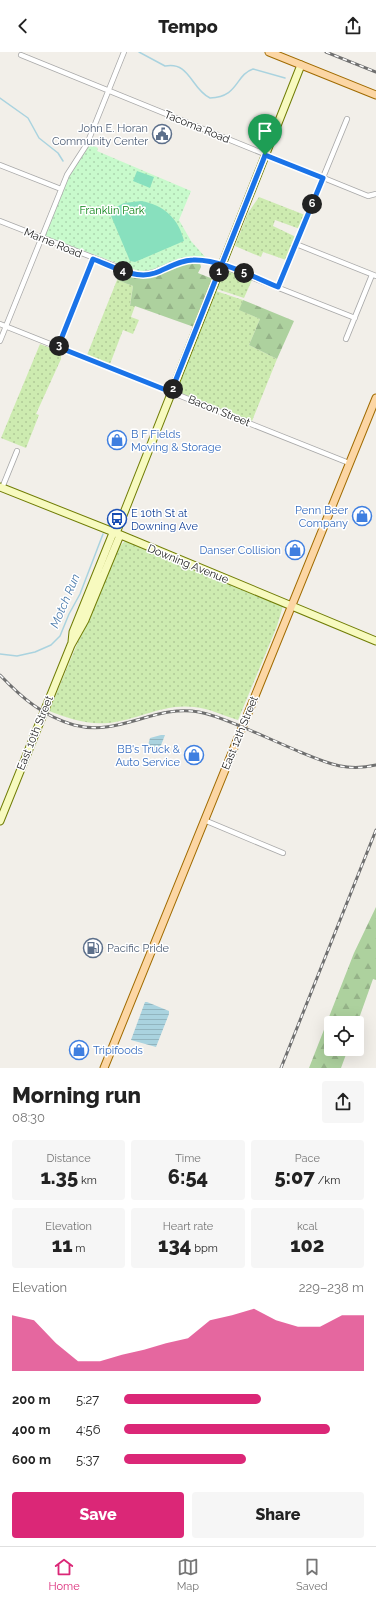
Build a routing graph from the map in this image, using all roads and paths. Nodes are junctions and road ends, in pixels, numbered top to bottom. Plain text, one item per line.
1 (124, 52) edge
2 (269, 52) edge
3 (288, 52) edge
4 (21, 55) dead end
5 (292, 61) junction
6 (301, 65) junction
7 (108, 91) junction
8 (376, 95) edge
9 (347, 119) dead end
10 (265, 155) junction
11 (0, 166) edge
12 (323, 178) junction
13 (61, 189) junction
14 (375, 195) edge
15 (0, 221) edge
16 (41, 238) junction
17 (296, 244) junction
18 (93, 259) junction
19 (222, 265) junction
20 (374, 275) edge
21 (278, 287) junction
22 (355, 318) junction
23 (0, 324) edge
24 (6, 326) junction
25 (346, 339) dead end
26 (0, 341) edge
27 (58, 347) junction
28 (171, 392) junction
29 (376, 398) edge
30 (17, 451) dead end
31 (349, 463) junction
32 (1, 488) edge
33 (116, 534) junction
34 (291, 606) junction
35 (376, 641) edge
36 (204, 820) junction
37 (0, 821) edge
38 (282, 853) dead end
39 (104, 1068) edge

1 - 7 street
2 - 5 main road
3 - 5 main road
4 - 7 street, Tacoma Road
5 - 6 main road
6 - 8 main road
6 - 10 street, East 10th Street
7 - 10 street, Tacoma Road
7 - 13 street
9 - 12 street
10 - 12 street, Tacoma Road
10 - 19 street, East 10th Street
11 - 13 street
12 - 14 street, Tacoma Road
12 - 17 street
13 - 16 street
15 - 16 street, Marne Road
16 - 18 street, Marne Road
16 - 24 street
17 - 20 street
17 - 21 street
18 - 19 street, Marne Road
18 - 27 street
19 - 21 street, Marne Road
19 - 28 street, East 10th Street
20 - 22 street
21 - 22 street, Marne Road
22 - 25 street
23 - 24 street, Bacon Street
24 - 26 street
24 - 27 street, Bacon Street
27 - 28 street, Bacon Street
28 - 31 street, Bacon Street
28 - 33 street, East 10th Street
29 - 31 main road, East 12th Street
30 - 32 street
31 - 34 main road, East 12th Street
32 - 33 street, Downing Avenue
33 - 34 street, Downing Avenue
33 - 37 street, East 10th Street
34 - 35 street, Downing Avenue
34 - 36 main road, East 12th Street
36 - 38 street
36 - 39 main road, East 12th Street

